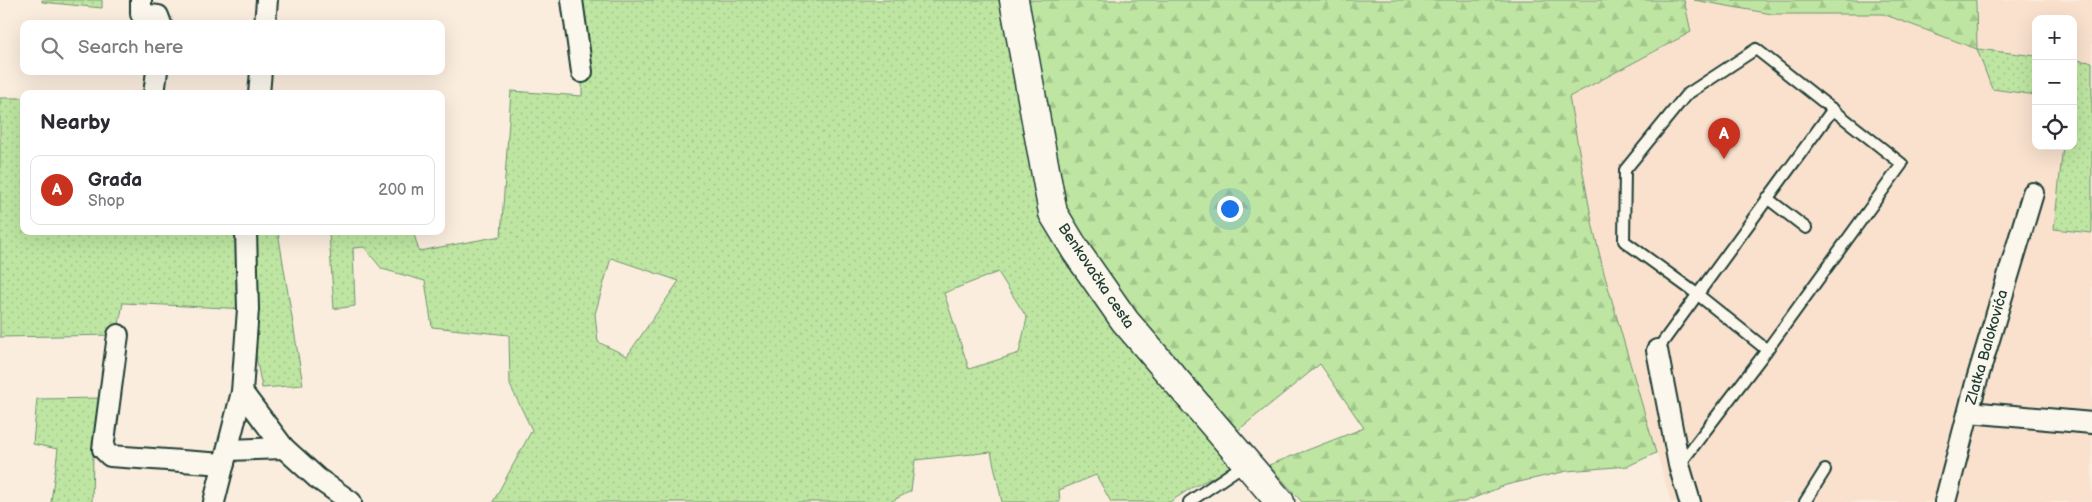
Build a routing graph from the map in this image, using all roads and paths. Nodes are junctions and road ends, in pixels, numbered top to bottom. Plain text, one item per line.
1 (141, 0) edge
2 (267, 0) edge
3 (572, 0) edge
4 (1014, 0) edge
5 (160, 20) edge
6 (265, 20) edge
7 (582, 72) dead end
8 (156, 75) edge
9 (261, 75) edge
10 (155, 90) edge
11 (259, 90) edge
12 (1833, 109) junction
13 (2033, 193) dead end
14 (1767, 198) junction
15 (1806, 228) dead end
16 (246, 235) edge
17 (1697, 294) junction
18 (118, 335) dead end
19 (1657, 350) joint
20 (1767, 350) junction
21 (242, 392) junction
22 (1969, 412) junction
23 (2092, 423) edge
24 (284, 448) junction
25 (226, 457) junction
26 (1244, 462) junction
27 (1679, 466) junction
28 (1825, 470) dead end
29 (214, 502) edge
30 (351, 502) edge
31 (1190, 502) edge
32 (1280, 502) edge
33 (1690, 502) edge
34 (1804, 502) edge
35 (1945, 502) edge

1 - 5 street
2 - 6 street
3 - 7 street
4 - 26 main road, Benkovačka cesta
8 - 10 street
9 - 11 street
12 - 14 lane
12 - 17 lane
12 - 20 lane
13 - 22 street, Zlatka Balokovića
14 - 15 lane
14 - 17 lane
16 - 21 street
17 - 19 lane
17 - 20 lane
18 - 25 street
19 - 27 street
20 - 27 lane
21 - 24 street
21 - 25 street
22 - 23 street
22 - 35 street, Zlatka Balokovića
24 - 25 street
24 - 30 street
25 - 29 street
26 - 31 lane
26 - 32 main road, Benkovačka cesta
27 - 33 street
28 - 34 lane

